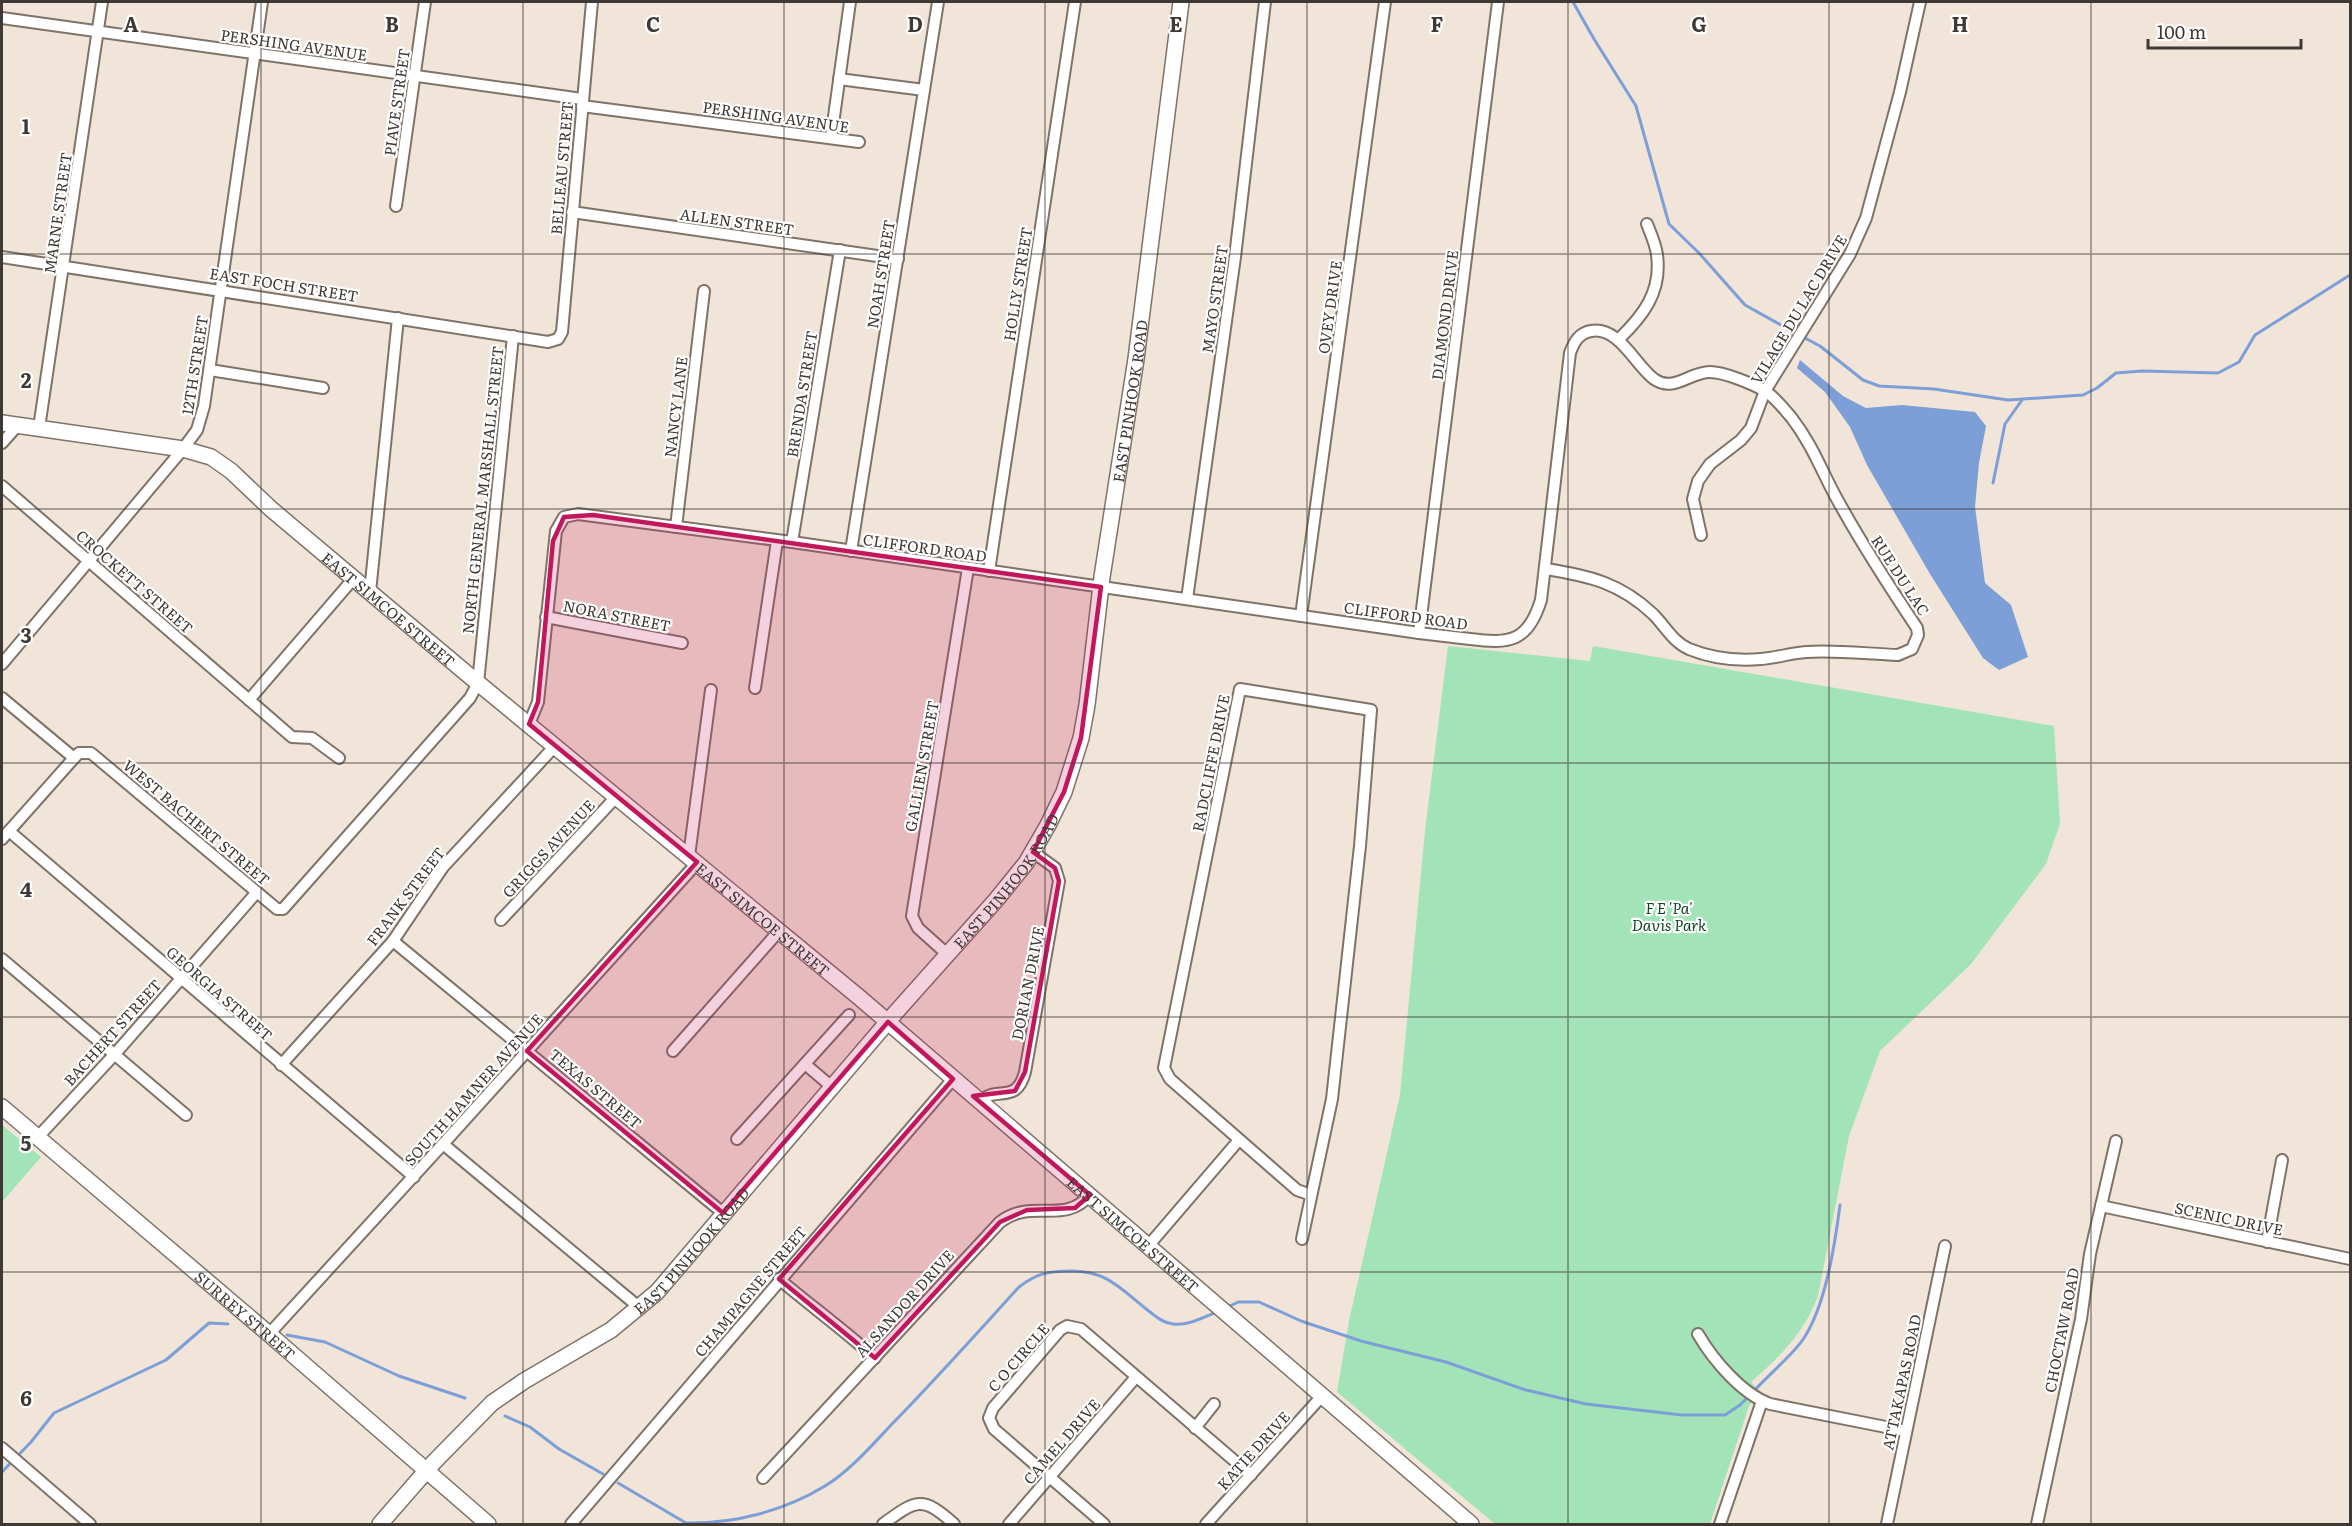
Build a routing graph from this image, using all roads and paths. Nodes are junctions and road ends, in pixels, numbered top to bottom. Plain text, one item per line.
1 (102, 2) edge
2 (262, 2) edge
3 (425, 2) edge
4 (592, 2) edge
5 (850, 2) edge
6 (938, 2) edge
7 (1075, 2) edge
8 (1181, 2) edge
9 (1265, 2) edge
10 (1385, 2) edge
11 (1498, 2) edge
12 (1920, 2) edge
13 (2, 18) edge
14 (98, 31) junction
15 (255, 54) junction
16 (415, 76) junction
17 (839, 79) junction
18 (924, 90) junction
19 (582, 102) junction
20 (831, 138) junction
21 (859, 142) dead end
22 (396, 206) dead end
23 (572, 213) junction
24 (1647, 224) dead end
25 (840, 250) junction
26 (2, 257) edge
27 (897, 259) junction
28 (64, 266) junction
29 (221, 290) junction
30 (704, 291) dead end
31 (398, 318) junction
32 (513, 336) junction
33 (560, 337) joint
34 (1618, 340) junction
35 (210, 370) junction
36 (323, 388) dead end
37 (1764, 391) junction
38 (2, 423) edge
39 (18, 425) junction
40 (39, 428) junction
41 (2, 443) edge
42 (183, 449) junction
43 (2, 486) edge
44 (676, 527) junction
45 (1701, 535) dead end
46 (777, 541) junction
47 (792, 542) junction
48 (851, 552) junction
49 (89, 562) junction
50 (968, 568) junction
51 (1546, 569) junction
52 (989, 571) junction
53 (354, 578) junction
54 (1101, 587) junction
55 (370, 592) junction
56 (1187, 599) junction
57 (1301, 616) junction
58 (546, 617) junction
59 (1419, 633) junction
60 (682, 643) dead end
61 (2, 664) edge
62 (478, 683) junction
63 (755, 688) dead end
64 (711, 690) dead end
65 (2, 698) edge
66 (249, 700) junction
67 (529, 724) junction
68 (555, 746) junction
69 (74, 758) junction
70 (339, 758) dead end
71 (617, 796) junction
72 (5, 835) edge
73 (1033, 852) junction
74 (693, 859) junction
75 (256, 891) junction
76 (501, 920) dead end
77 (779, 931) junction
78 (393, 941) junction
79 (947, 954) junction
80 (2, 959) edge
81 (180, 979) junction
82 (849, 1015) dead end
83 (888, 1022) junction
84 (527, 1051) junction
85 (672, 1052) dead end
86 (114, 1055) junction
87 (805, 1064) junction
88 (281, 1065) junction
89 (953, 1079) junction
90 (832, 1087) junction
91 (981, 1102) junction
92 (2, 1107) edge
93 (186, 1115) dead end
94 (37, 1138) junction
95 (737, 1139) dead end
96 (1239, 1140) junction
97 (2116, 1141) dead end
98 (443, 1144) junction
99 (2282, 1160) dead end
100 (414, 1177) junction
101 (1090, 1195) junction
102 (1311, 1195) junction
103 (2101, 1206) junction
104 (723, 1213) junction
105 (1302, 1239) dead end
106 (2267, 1242) junction
107 (1149, 1245) junction
108 (1945, 1246) dead end
109 (2350, 1259) edge
110 (779, 1279) junction
111 (639, 1308) junction
112 (269, 1334) junction
113 (1698, 1334) dead end
114 (875, 1358) junction
115 (1136, 1377) junction
116 (1323, 1396) junction
117 (1759, 1400) junction
118 (1214, 1404) dead end
119 (1196, 1428) junction
120 (1906, 1431) junction
121 (2, 1448) edge
122 (425, 1471) junction
123 (1251, 1475) junction
124 (764, 1478) dead end
125 (1050, 1478) junction
126 (90, 1524) edge
127 (380, 1524) edge
128 (488, 1524) edge
129 (571, 1524) edge
130 (883, 1524) edge
131 (954, 1524) edge
132 (1009, 1524) edge
133 (1104, 1524) edge
134 (1206, 1524) edge
135 (1471, 1524) edge
136 (1720, 1524) edge
137 (1887, 1524) edge
138 (2037, 1524) edge

1 - 14 street, MARNE STREET
2 - 15 street, 12TH STREET
3 - 16 street, PIAVE STREET
4 - 19 street, BELLEAU STREET
5 - 17 street
6 - 18 street, NOAH STREET
7 - 52 street, HOLLY STREET
8 - 54 street, EAST PINHOOK ROAD
9 - 56 street, MAYO STREET
10 - 57 street, OVEY DRIVE
11 - 59 street, DIAMOND DRIVE
12 - 37 street, VILAGE DU LAC DRIVE
13 - 14 street, PERSHING AVENUE
14 - 15 street, PERSHING AVENUE
14 - 28 street, MARNE STREET
15 - 16 street, PERSHING AVENUE
15 - 29 street, 12TH STREET
16 - 19 street, PERSHING AVENUE
16 - 22 street, PIAVE STREET
17 - 18 street
17 - 20 street
18 - 27 street, NOAH STREET
19 - 20 street, PERSHING AVENUE
19 - 23 street, BELLEAU STREET
20 - 21 street, PERSHING AVENUE
23 - 25 street, ALLEN STREET
23 - 33 street, BELLEAU STREET
24 - 34 street
25 - 27 street, ALLEN STREET
25 - 47 street, BRENDA STREET
26 - 28 street, EAST FOCH STREET
27 - 48 street, NOAH STREET
28 - 29 street, EAST FOCH STREET
28 - 40 street, MARNE STREET
29 - 31 street, EAST FOCH STREET
29 - 35 street, 12TH STREET
30 - 44 street, NANCY LANE
31 - 32 street, EAST FOCH STREET
31 - 55 street
32 - 33 street, EAST FOCH STREET
32 - 62 street, NORTH GENERAL MARSHALL STREET
34 - 37 street, RUE DU LAC
34 - 51 street
35 - 36 street
35 - 42 street, 12TH STREET
37 - 45 street, VILAGE DU LAC DRIVE
37 - 51 street, RUE DU LAC
38 - 39 street, EAST SIMCOE STREET
39 - 40 street, EAST SIMCOE STREET
39 - 41 street
40 - 42 street, EAST SIMCOE STREET
42 - 49 street, 12TH STREET
42 - 53 street, EAST SIMCOE STREET
43 - 49 street, CROCKETT STREET
44 - 46 street, CLIFFORD ROAD
44 - 58 street, CLIFFORD ROAD
46 - 47 street, CLIFFORD ROAD
46 - 63 street
47 - 48 street, CLIFFORD ROAD
48 - 50 street, CLIFFORD ROAD
49 - 61 street, 12TH STREET
49 - 66 street, CROCKETT STREET
50 - 52 street, CLIFFORD ROAD
50 - 79 street, GALLIEN STREET
51 - 59 street, CLIFFORD ROAD
52 - 54 street, CLIFFORD ROAD
53 - 55 street, EAST SIMCOE STREET
53 - 66 street
54 - 56 street, CLIFFORD ROAD
54 - 73 street, EAST PINHOOK ROAD
55 - 62 street, EAST SIMCOE STREET
56 - 57 street, CLIFFORD ROAD
57 - 59 street, CLIFFORD ROAD
58 - 60 street, NORA STREET
58 - 67 street, CLIFFORD ROAD
62 - 67 street, EAST SIMCOE STREET
62 - 75 street, WEST BACHERT STREET
64 - 74 street
65 - 69 street
66 - 70 street, CROCKETT STREET
67 - 68 street, EAST SIMCOE STREET
68 - 71 street, EAST SIMCOE STREET
68 - 78 street, FRANK STREET
69 - 72 street
69 - 75 street, WEST BACHERT STREET
71 - 74 street, EAST SIMCOE STREET
71 - 76 street, GRIGGS AVENUE
72 - 81 street, GEORGIA STREET
73 - 79 street, EAST PINHOOK ROAD
73 - 91 street, DORIAN DRIVE
74 - 77 street, EAST SIMCOE STREET
74 - 84 street, SOUTH HAMNER AVENUE
75 - 81 street, BACHERT STREET
77 - 83 street, EAST SIMCOE STREET
77 - 85 street
78 - 84 street, TEXAS STREET
78 - 88 street, FRANK STREET
79 - 83 street, EAST PINHOOK ROAD
80 - 86 street
81 - 86 street, BACHERT STREET
81 - 88 street, GEORGIA STREET
82 - 87 street
83 - 89 street, EAST SIMCOE STREET
83 - 90 street, EAST PINHOOK ROAD
84 - 98 street, SOUTH HAMNER AVENUE
84 - 104 street, TEXAS STREET
86 - 93 street
86 - 94 street, BACHERT STREET
87 - 90 street
87 - 95 street
88 - 100 street, GEORGIA STREET
89 - 91 street, EAST SIMCOE STREET
89 - 110 street, CHAMPAGNE STREET
90 - 104 street, EAST PINHOOK ROAD
91 - 101 street, EAST SIMCOE STREET
92 - 94 street, SURREY STREET
94 - 112 street, SURREY STREET
96 - 102 street, RADCLIFFE DRIVE
96 - 102 street, RADCLIFFE DRIVE
96 - 107 street
97 - 103 street, CHOCTAW ROAD
98 - 100 street, SOUTH HAMNER AVENUE
98 - 111 street
99 - 106 street
100 - 112 street, SOUTH HAMNER AVENUE
101 - 107 street, EAST SIMCOE STREET
101 - 114 street, ALSANDOR DRIVE
102 - 105 street, RADCLIFFE DRIVE
103 - 106 street, SCENIC DRIVE
103 - 138 street, CHOCTAW ROAD
104 - 111 street, EAST PINHOOK ROAD
106 - 109 street, SCENIC DRIVE
107 - 116 street, EAST SIMCOE STREET
108 - 120 street, ATTAKAPAS ROAD
110 - 114 street
110 - 129 street, CHAMPAGNE STREET
111 - 122 street, EAST PINHOOK ROAD
112 - 122 street, SURREY STREET
113 - 117 street
114 - 124 street, ALSANDOR DRIVE
115 - 119 street, C O CIRCLE
115 - 125 street, CAMEL DRIVE
115 - 125 street, C O CIRCLE
116 - 123 street, KATIE DRIVE
116 - 135 street, EAST SIMCOE STREET
117 - 120 street
117 - 136 street
118 - 119 street
119 - 123 street, C O CIRCLE
120 - 137 street, ATTAKAPAS ROAD
121 - 126 street
122 - 127 street, EAST PINHOOK ROAD
122 - 128 street, SURREY STREET
123 - 134 street, KATIE DRIVE
125 - 132 street, CAMEL DRIVE
125 - 133 street, C O CIRCLE
130 - 131 street

